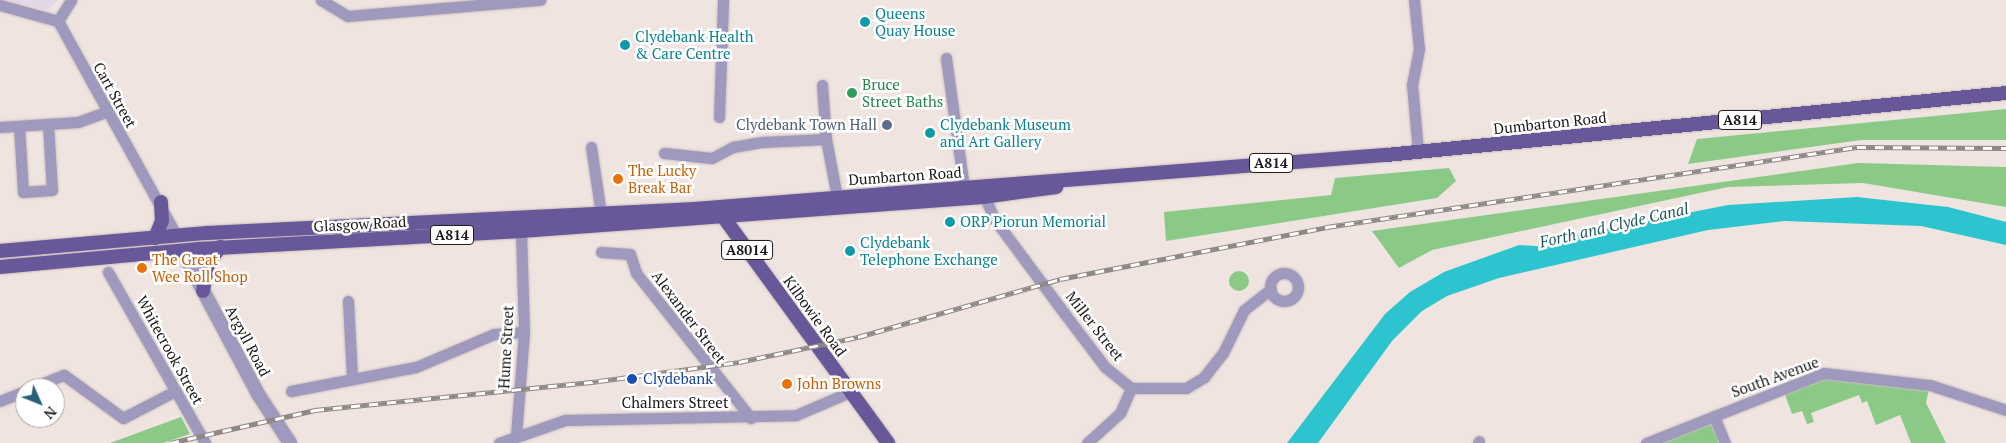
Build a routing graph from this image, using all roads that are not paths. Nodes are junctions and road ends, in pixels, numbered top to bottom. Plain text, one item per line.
1 (71, 0) edge
2 (321, 0) edge
3 (540, 0) edge
4 (723, 0) edge
5 (1414, 0) edge
6 (0, 5) edge
7 (58, 21) junction
8 (946, 58) dead end
9 (822, 85) dead end
10 (2006, 93) edge
11 (106, 112) junction
12 (719, 116) dead end
13 (48, 124) junction
14 (19, 126) junction
15 (0, 127) edge
16 (826, 139) junction
17 (591, 147) dead end
18 (1418, 151) junction
19 (664, 153) dead end
20 (964, 188) junction
21 (982, 192) junction
22 (837, 197) junction
23 (160, 202) junction
24 (719, 212) junction
25 (601, 214) junction
26 (521, 224) junction
27 (176, 235) junction
28 (155, 238) junction
29 (220, 247) junction
30 (0, 251) edge
31 (182, 251) junction
32 (601, 252) dead end
33 (0, 267) edge
34 (108, 272) dead end
35 (1271, 289) dead end
36 (203, 291) junction
37 (348, 300) dead end
38 (524, 332) junction
39 (352, 377) junction
40 (56, 378) edge
41 (1131, 388) junction
42 (175, 391) junction
43 (291, 391) dead end
44 (850, 392) junction
45 (15, 394) edge
46 (0, 401) edge
47 (2006, 410) edge
48 (1714, 416) junction
49 (751, 418) junction
50 (516, 436) junction
51 (205, 443) edge
52 (290, 443) edge
53 (499, 443) edge
54 (888, 443) edge
55 (1087, 443) edge
56 (1646, 443) edge
57 (1725, 443) edge

1 - 7 street
2 - 3 street
4 - 12 street
5 - 18 street
6 - 7 street
7 - 11 street, Cart Street
8 - 20 street
9 - 16 street
10 - 18 main road, Dumbarton Road / A814
11 - 13 street
11 - 23 street, Cart Street
13 - 14 street
13 - 14 street
14 - 15 street
16 - 19 street
16 - 22 street
17 - 25 street
18 - 21 main road, Dumbarton Road / A814
20 - 21 main road, Dumbarton Road / A814
20 - 22 main road, Dumbarton Road / A814
21 - 24 main road, Dumbarton Road / A814
21 - 41 street, Miller Street
22 - 24 main road, Dumbarton Road / A814
23 - 27 street, Cart Street
23 - 28 main road
24 - 25 main road, Glasgow Road / A814
24 - 26 main road, Glasgow Road / A814
24 - 44 main road, Kilbowie Road / A8014
25 - 26 main road, Glasgow Road / A814
26 - 27 main road, Glasgow Road / A814
26 - 29 main road, Glasgow Road / A814
26 - 38 street, Hume Street
27 - 28 main road, Glasgow Road / A814
27 - 31 main road
28 - 30 main road, Glasgow Road / A814
29 - 31 main road, Glasgow Road / A814
29 - 36 main road
31 - 33 main road, Glasgow Road / A814
31 - 36 street, Argyll Road
32 - 49 street, Alexander Street
34 - 42 street, Whitecrook Street
35 - 41 street
36 - 52 street, Argyll Road
37 - 39 street
38 - 39 street
38 - 50 street, Hume Street
39 - 43 street
40 - 42 street
41 - 55 street
42 - 51 street, Whitecrook Street
44 - 49 street, Chalmers Street
44 - 54 main road, Kilbowie Road / A8014
45 - 46 street
47 - 48 street, South Avenue
48 - 56 street, South Avenue
48 - 57 street
49 - 50 street, Chalmers Street
50 - 53 street, Chalmers Street

